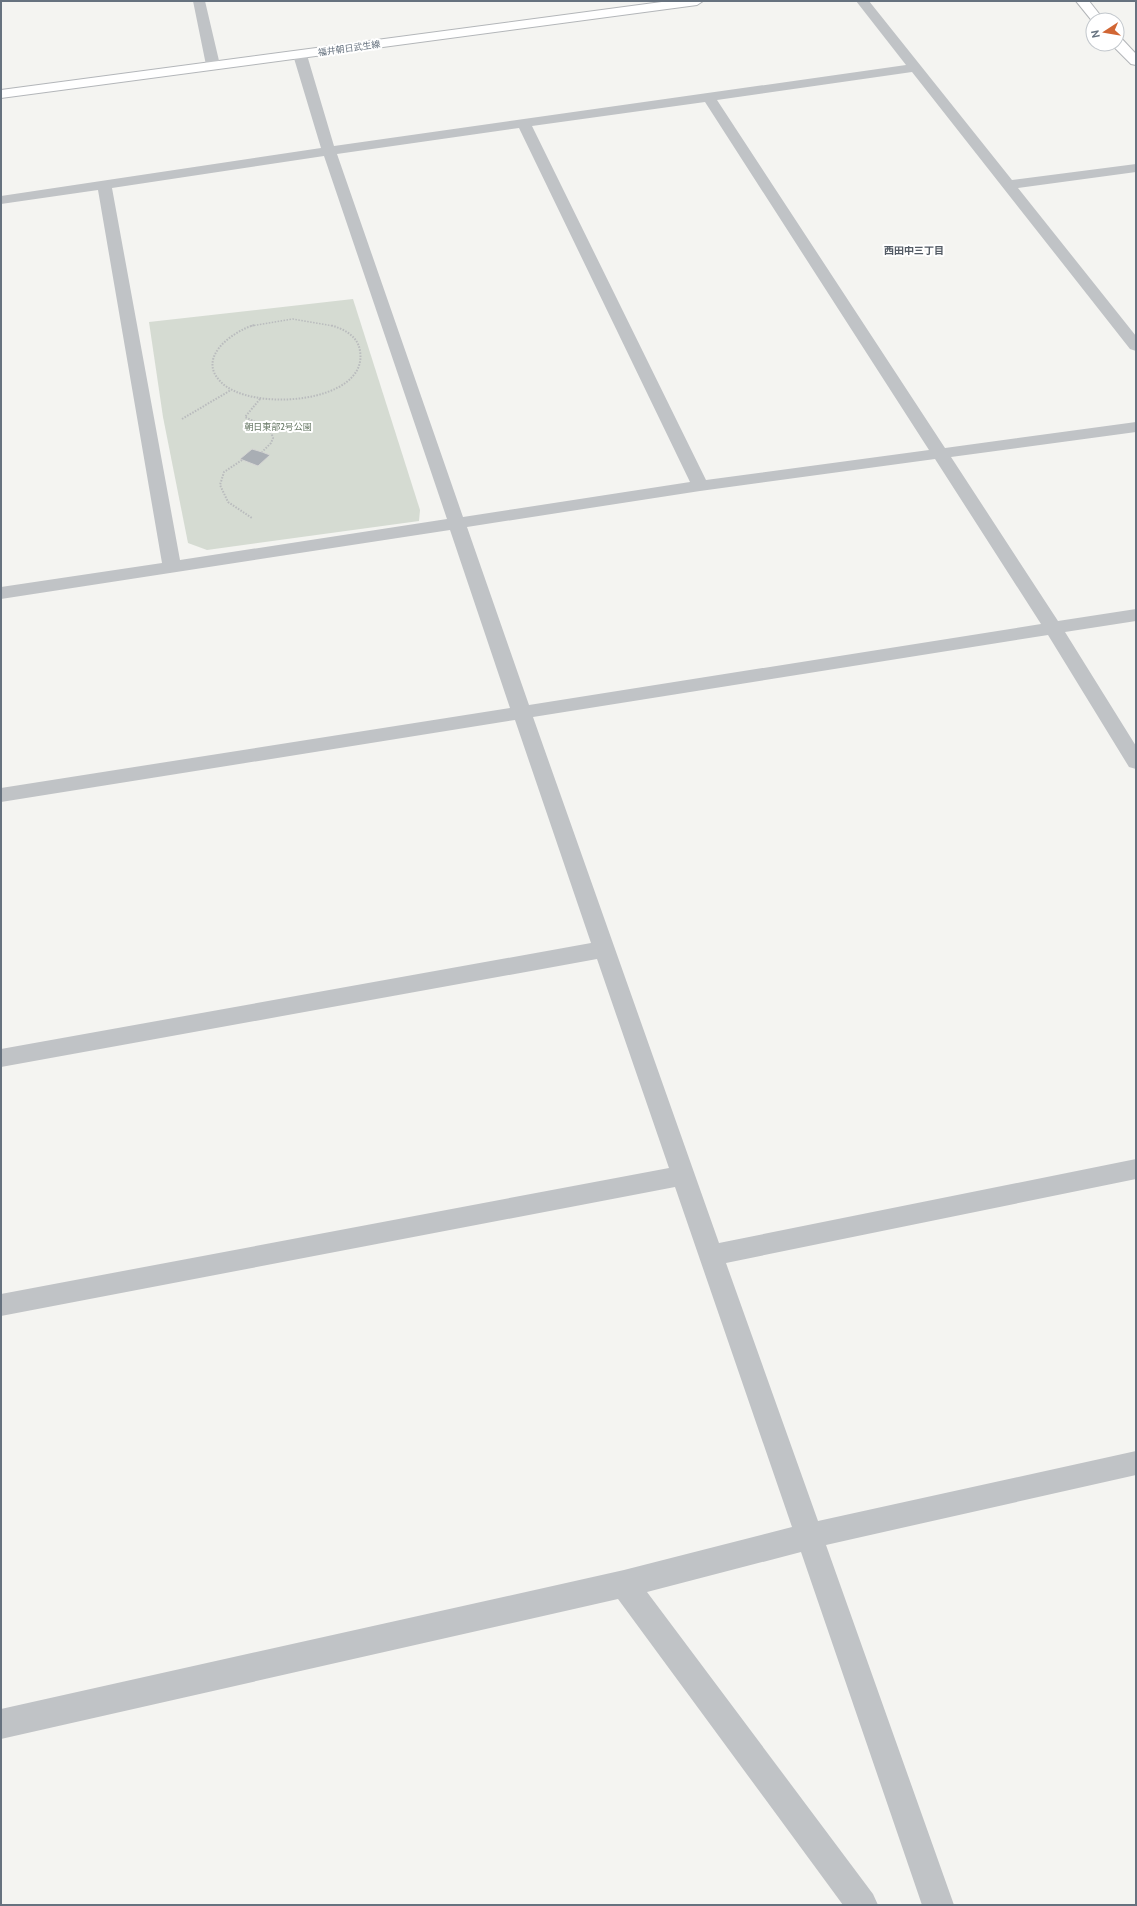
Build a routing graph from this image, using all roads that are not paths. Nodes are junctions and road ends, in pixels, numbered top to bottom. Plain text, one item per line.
1 (199, 1) edge
2 (698, 1) edge
3 (862, 1) edge
4 (1082, 1) edge
5 (1091, 12) edge
6 (1125, 50) edge
7 (300, 55) junction
8 (1136, 61) edge
9 (214, 65) junction
10 (914, 68) junction
11 (1, 94) edge
12 (709, 98) junction
13 (523, 123) junction
14 (329, 151) junction
15 (1136, 168) edge
16 (1007, 185) junction
17 (104, 186) junction
18 (1, 200) edge
19 (1136, 346) edge
20 (1136, 427) edge
21 (940, 453) junction
22 (700, 486) junction
23 (457, 524) junction
24 (172, 567) junction
25 (1, 593) edge
26 (1136, 615) edge
27 (1053, 628) junction
28 (522, 712) junction
29 (1136, 762) edge
30 (1, 795) edge
31 (604, 949) junction
32 (1, 1058) edge
33 (1136, 1169) edge
34 (684, 1175) junction
35 (712, 1255) junction
36 (1, 1305) edge
37 (1136, 1463) edge
38 (810, 1536) junction
39 (624, 1584) junction
40 (1, 1724) edge
41 (862, 1905) edge
42 (938, 1905) edge

1 - 9 street
2 - 7 main road, 福井朝日武生線
3 - 10 street
4 - 5 main road
6 - 8 main road
7 - 9 main road, 福井朝日武生線
7 - 14 street
9 - 11 main road, 福井朝日武生線
10 - 12 street
10 - 16 street
12 - 13 street
12 - 21 street
13 - 14 street
13 - 22 street
14 - 17 street
14 - 23 street
15 - 16 street
16 - 19 street
17 - 18 street
17 - 24 street
20 - 21 street
21 - 22 street
21 - 27 street
22 - 23 street
23 - 24 street
23 - 28 street
24 - 25 street
26 - 27 street
27 - 28 street
27 - 29 street
28 - 30 street
28 - 31 street
31 - 32 street
31 - 34 street
33 - 35 street
34 - 35 street
34 - 36 street
35 - 38 street
37 - 38 street
38 - 39 street
38 - 42 street
39 - 40 street
39 - 41 street

